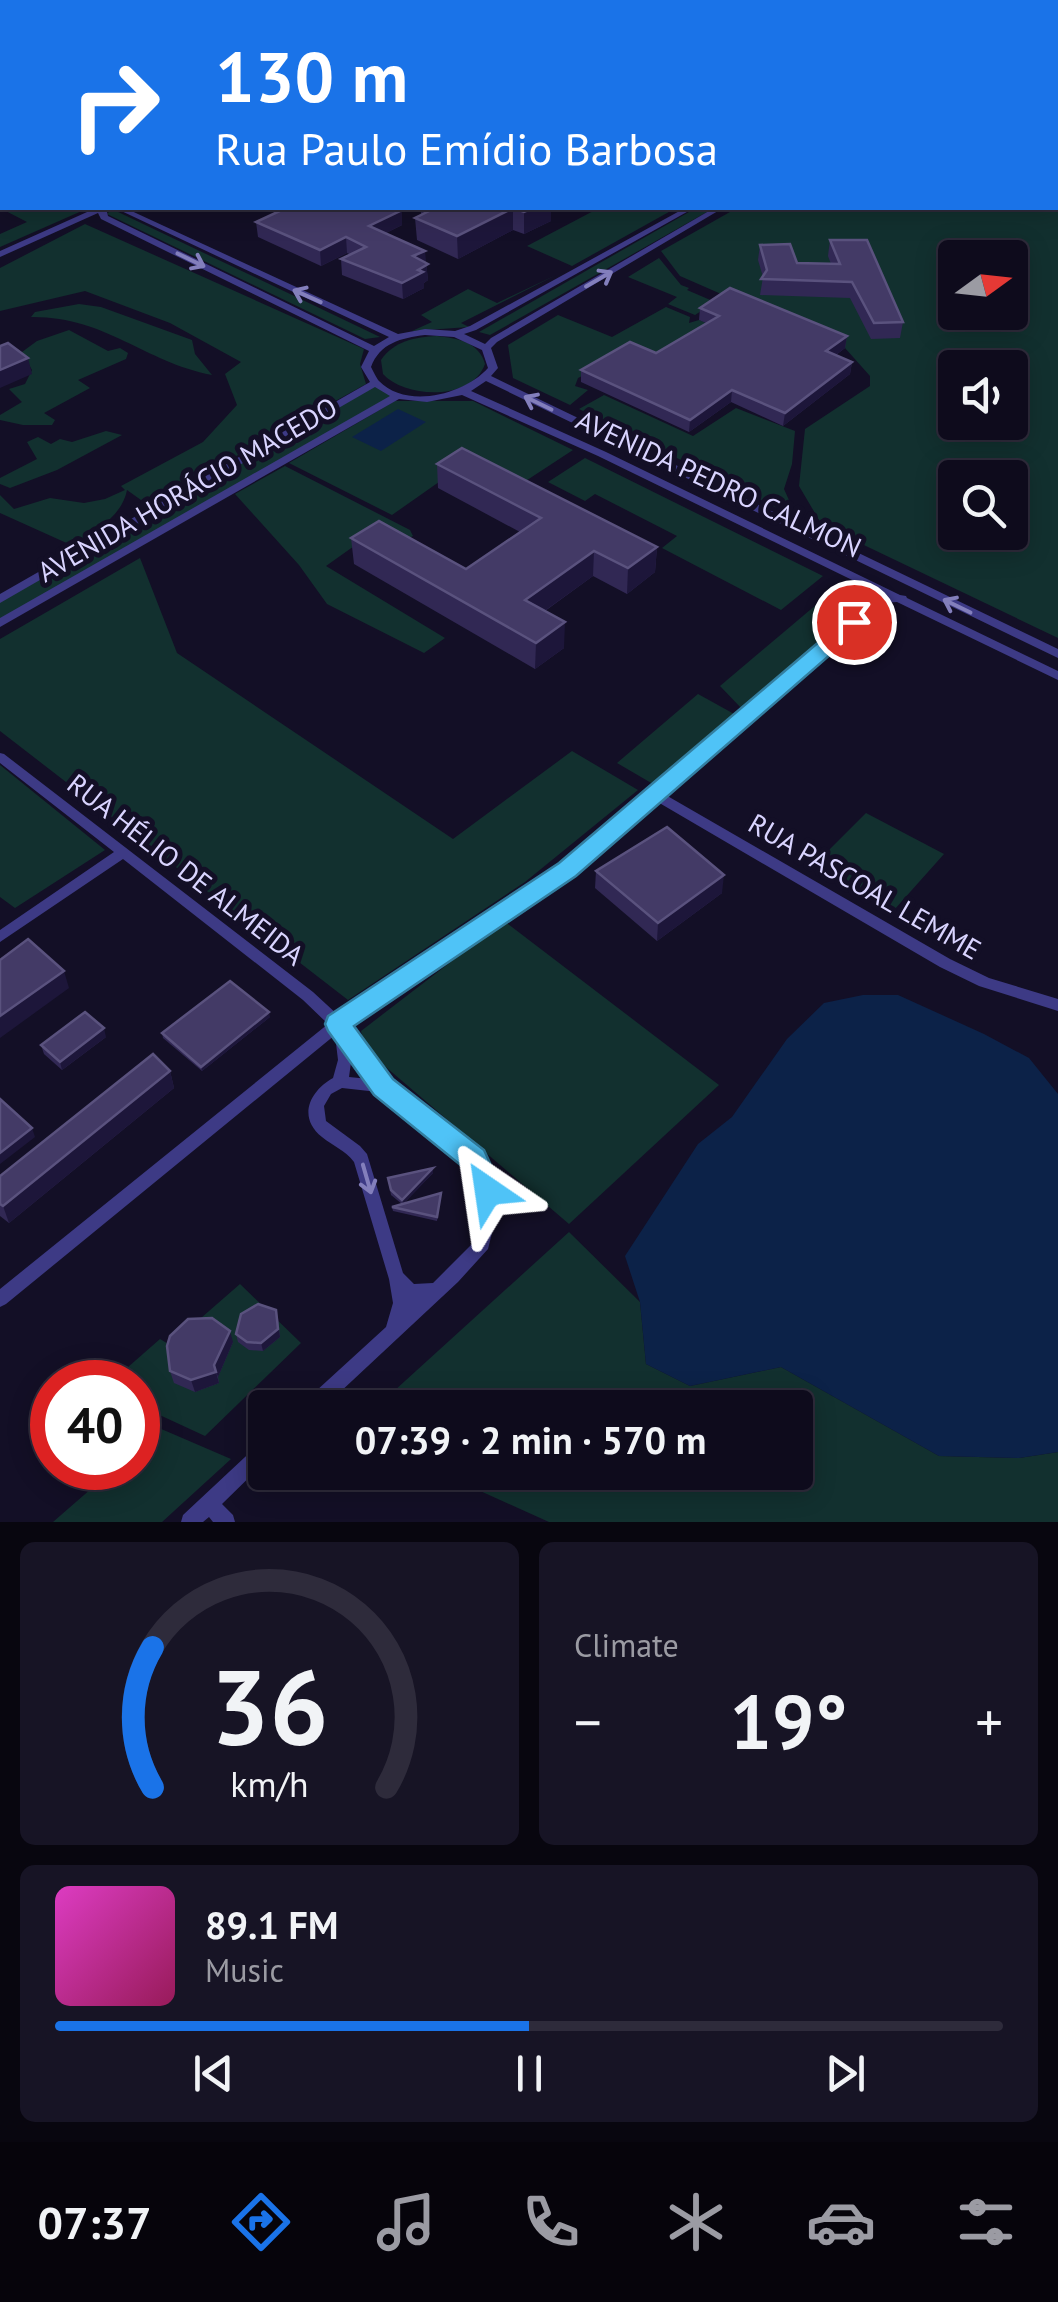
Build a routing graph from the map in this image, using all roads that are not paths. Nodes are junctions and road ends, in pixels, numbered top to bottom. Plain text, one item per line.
1 (123, 210) edge
2 (686, 210) edge
3 (716, 210) edge
4 (102, 211) edge
5 (0, 254) edge
6 (456, 334) junction
7 (396, 337) junction
8 (486, 348) junction
9 (374, 350) junction
10 (488, 378) junction
11 (375, 384) junction
12 (464, 392) junction
13 (398, 395) junction
14 (166, 502) junction
15 (186, 513) junction
16 (879, 593) junction
17 (0, 599) edge
18 (0, 623) edge
19 (1058, 654) edge
20 (1058, 676) edge
21 (0, 758) edge
22 (654, 794) junction
23 (124, 852) junction
24 (0, 937) edge
25 (1058, 1005) edge
26 (338, 1024) junction
27 (340, 1082) junction
28 (383, 1087) junction
29 (396, 1276) junction
30 (437, 1290) junction
31 (0, 1299) edge
32 (394, 1330) junction
33 (329, 1390) edge
34 (248, 1466) edge
35 (209, 1504) junction
36 (190, 1522) edge
37 (226, 1522) edge

7 -> 1 street
2 - 6 street
8 -> 3 street
4 - 5 street
4 -> 9 street
6 - 7 street
6 - 8 street
7 - 9 street
8 - 10 street
9 - 11 street
10 - 12 street
19 -> 10 street, AVENIDA PEDRO CALMON
11 - 13 street
11 - 14 street, AVENIDA HORÁCIO MACEDO
12 - 13 street
12 - 16 street, AVENIDA PEDRO CALMON
13 - 15 street, AVENIDA HORÁCIO MACEDO
14 - 15 street
14 - 17 street, AVENIDA HORÁCIO MACEDO
15 - 18 street, AVENIDA HORÁCIO MACEDO
16 - 20 street
16 - 22 street
21 - 23 street, RUA HÉLIO DE ALMEIDA
22 - 25 street, RUA PASCOAL LEMME
22 - 26 street
23 - 24 street
23 - 26 street, RUA HÉLIO DE ALMEIDA
26 - 27 street
26 - 28 street, RUA HÉLIO DE ALMEIDA
26 - 31 street
27 - 28 street
27 -> 29 street
28 - 30 street, RUA HÉLIO DE ALMEIDA
29 - 30 street
29 - 32 street
30 - 32 street, RUA HÉLIO DE ALMEIDA
32 - 33 street, RUA HÉLIO DE ALMEIDA
34 - 35 street
35 - 36 street
35 - 37 street

